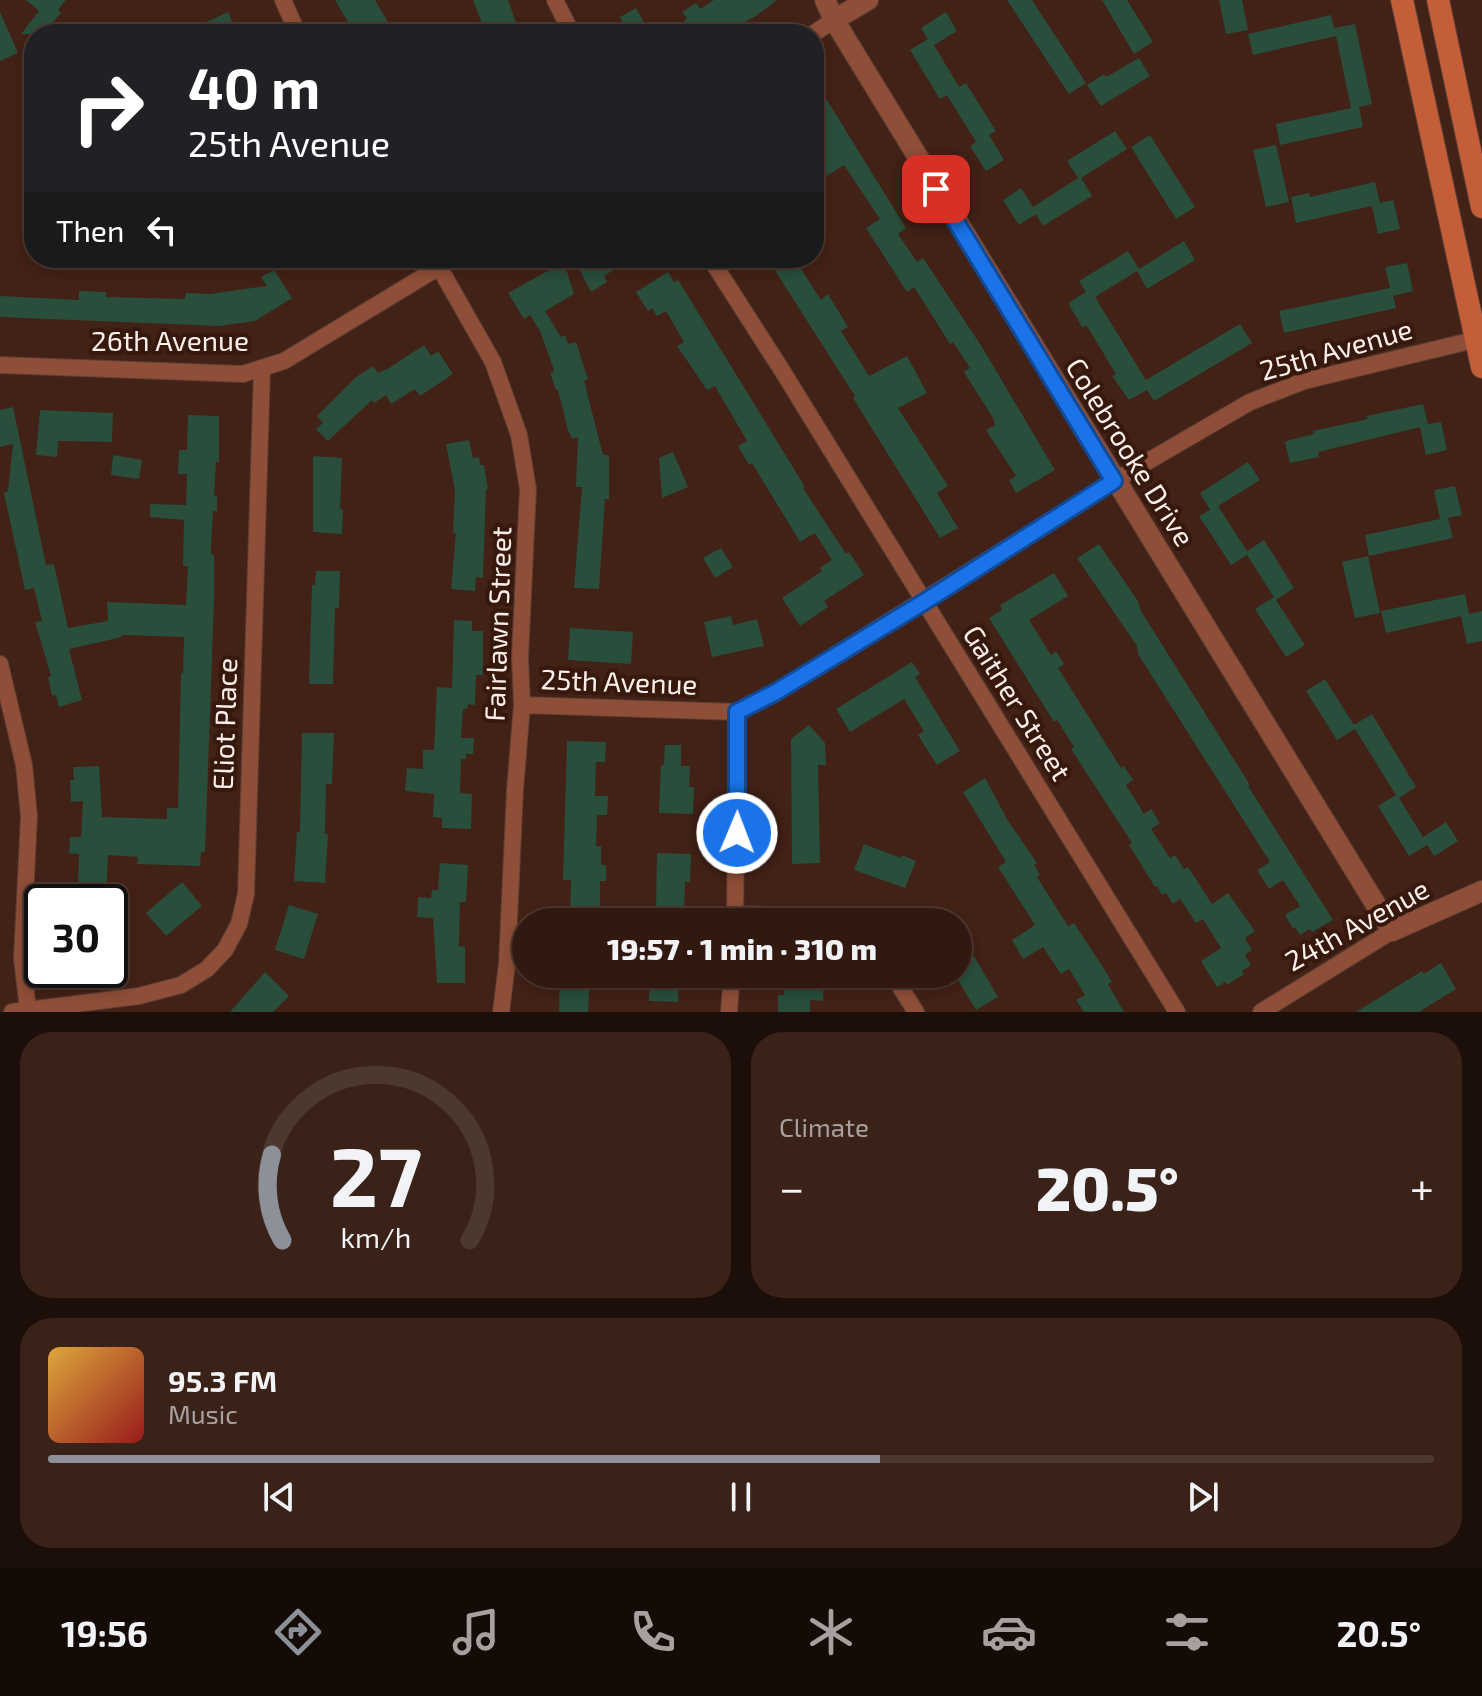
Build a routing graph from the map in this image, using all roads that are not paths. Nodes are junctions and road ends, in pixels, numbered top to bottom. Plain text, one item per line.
1 (283, 0) edge
2 (555, 0) edge
3 (825, 0) edge
4 (868, 0) edge
5 (1402, 0) edge
6 (1438, 0) edge
7 (834, 20) junction
8 (294, 24) edge
9 (567, 24) edge
10 (824, 27) edge
11 (1482, 207) edge
12 (428, 268) edge
13 (439, 268) edge
14 (716, 268) edge
15 (1479, 339) edge
16 (0, 365) edge
17 (1482, 367) edge
18 (262, 369) junction
19 (1114, 481) junction
20 (924, 602) junction
21 (0, 664) edge
22 (522, 705) junction
23 (737, 712) junction
24 (1482, 891) edge
25 (735, 908) edge
26 (1392, 931) junction
27 (731, 988) edge
28 (901, 988) edge
29 (20, 1011) edge
30 (501, 1012) edge
31 (729, 1012) edge
32 (916, 1012) edge
33 (1177, 1012) edge
34 (1261, 1012) edge

1 - 8 street
2 - 9 street
3 - 7 street, Colebrooke Drive
4 - 7 street
5 - 15 main road
6 - 11 main road
7 - 10 street
7 - 19 street, Colebrooke Drive
12 - 18 street, 26th Avenue
13 - 22 street, Fairlawn Street
14 - 20 street, Gaither Street
15 - 17 main road
15 - 19 street, 25th Avenue
16 - 18 street, 26th Avenue
18 - 29 street, Eliot Place
19 - 20 street, 25th Avenue
19 - 26 street, Colebrooke Drive
20 - 23 street, 25th Avenue
20 - 33 street, Gaither Street
21 - 29 street
22 - 23 street, 25th Avenue
22 - 30 street, Fairlawn Street
23 - 25 street
24 - 26 street, 24th Avenue
26 - 34 street, 24th Avenue
27 - 31 street
28 - 32 street

